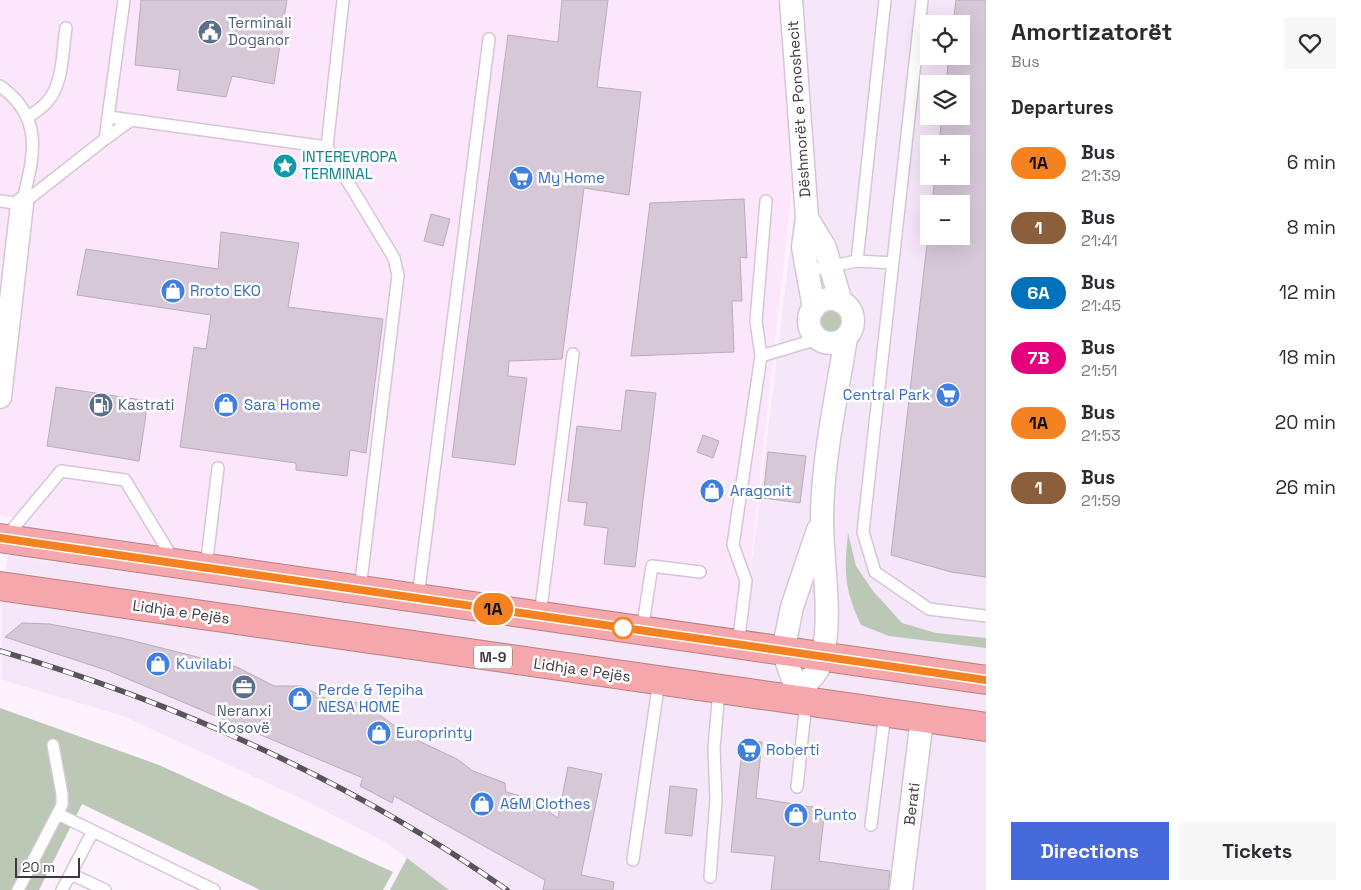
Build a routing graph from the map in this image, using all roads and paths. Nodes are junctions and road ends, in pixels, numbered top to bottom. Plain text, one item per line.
1 (124, 0) edge
2 (343, 0) edge
3 (791, 0) edge
4 (885, 0) edge
5 (922, 0) edge
6 (66, 28) dead end
7 (489, 39) dead end
8 (0, 86) edge
9 (109, 117) junction
10 (27, 118) junction
11 (131, 120) junction
12 (105, 139) junction
13 (327, 147) junction
14 (0, 201) edge
15 (766, 201) dead end
16 (22, 204) junction
17 (807, 218) junction
18 (857, 261) junction
19 (893, 263) junction
20 (829, 266) junction
21 (806, 271) junction
22 (841, 302) junction
23 (814, 308) junction
24 (846, 338) junction
25 (820, 340) junction
26 (573, 354) dead end
27 (761, 356) junction
28 (0, 397) edge
29 (834, 411) junction
30 (218, 468) dead end
31 (822, 518) junction
32 (2, 538) edge
33 (176, 563) junction
34 (206, 567) junction
35 (700, 572) dead end
36 (0, 586) edge
37 (360, 589) junction
38 (418, 597) junction
39 (540, 616) junction
40 (986, 616) edge
41 (642, 631) junction
42 (738, 644) junction
43 (784, 651) junction
44 (823, 657) junction
45 (986, 680) edge
46 (659, 681) junction
47 (719, 690) junction
48 (802, 698) junction
49 (885, 713) junction
50 (922, 719) junction
51 (986, 727) edge
52 (53, 745) dead end
53 (797, 787) dead end
54 (58, 814) junction
55 (871, 825) dead end
56 (93, 831) junction
57 (633, 860) dead end
58 (71, 874) junction
59 (710, 877) dead end
60 (18, 890) edge
61 (62, 890) edge
62 (105, 890) edge
63 (214, 890) edge
64 (901, 890) edge

1 - 9 lane
2 - 13 lane
3 - 17 street, Dëshmorët e Ponoshecit
4 - 18 lane
5 - 19 lane
6 - 10 lane
7 - 38 lane
8 - 10 lane
9 - 11 lane
9 - 12 lane
10 - 16 lane
11 - 12 lane
11 - 13 lane
12 - 16 lane
13 - 37 lane
14 - 16 lane
15 - 27 lane
16 - 28 street
17 - 20 street, Dëshmorët e Ponoshecit
17 - 21 street, Dëshmorët e Ponoshecit
18 - 19 lane
18 - 20 lane
19 - 40 lane
20 - 21 lane
20 - 22 street, Dëshmorët e Ponoshecit
21 - 23 street, Dëshmorët e Ponoshecit
22 - 23 street
22 - 24 street, Dëshmorët e Ponoshecit
23 - 25 street, Dëshmorët e Ponoshecit
24 - 25 street
24 - 29 street, Dëshmorët e Ponoshecit
25 - 27 lane
25 - 29 street, Dëshmorët e Ponoshecit
26 - 39 lane
27 - 42 lane
29 - 31 street, Dëshmorët e Ponoshecit
30 - 34 lane
31 - 43 street, Dëshmorët e Ponoshecit
31 - 44 street, Dëshmorët e Ponoshecit
32 - 33 highway
32 - 33 lane
33 - 34 highway
34 - 37 highway
35 - 41 lane
36 - 46 highway, Lidhja e Pejës / M-9
37 - 38 highway
38 - 39 highway
39 - 41 highway
41 - 42 highway
42 - 43 highway
43 - 44 highway
43 - 48 street, Dëshmorët e Ponoshecit
44 - 45 highway
44 - 48 street, Dëshmorët e Ponoshecit
46 - 47 highway, Lidhja e Pejës / M-9
46 - 57 lane
47 - 48 highway, Lidhja e Pejës / M-9
47 - 59 lane
48 - 49 highway, Lidhja e Pejës / M-9
48 - 53 lane
49 - 50 highway, Lidhja e Pejës / M-9
49 - 55 lane
50 - 51 highway, Lidhja e Pejës / M-9
50 - 64 street, Berati
52 - 54 lane
54 - 56 lane
54 - 60 lane
56 - 58 lane
56 - 63 lane
58 - 61 lane
58 - 62 lane

